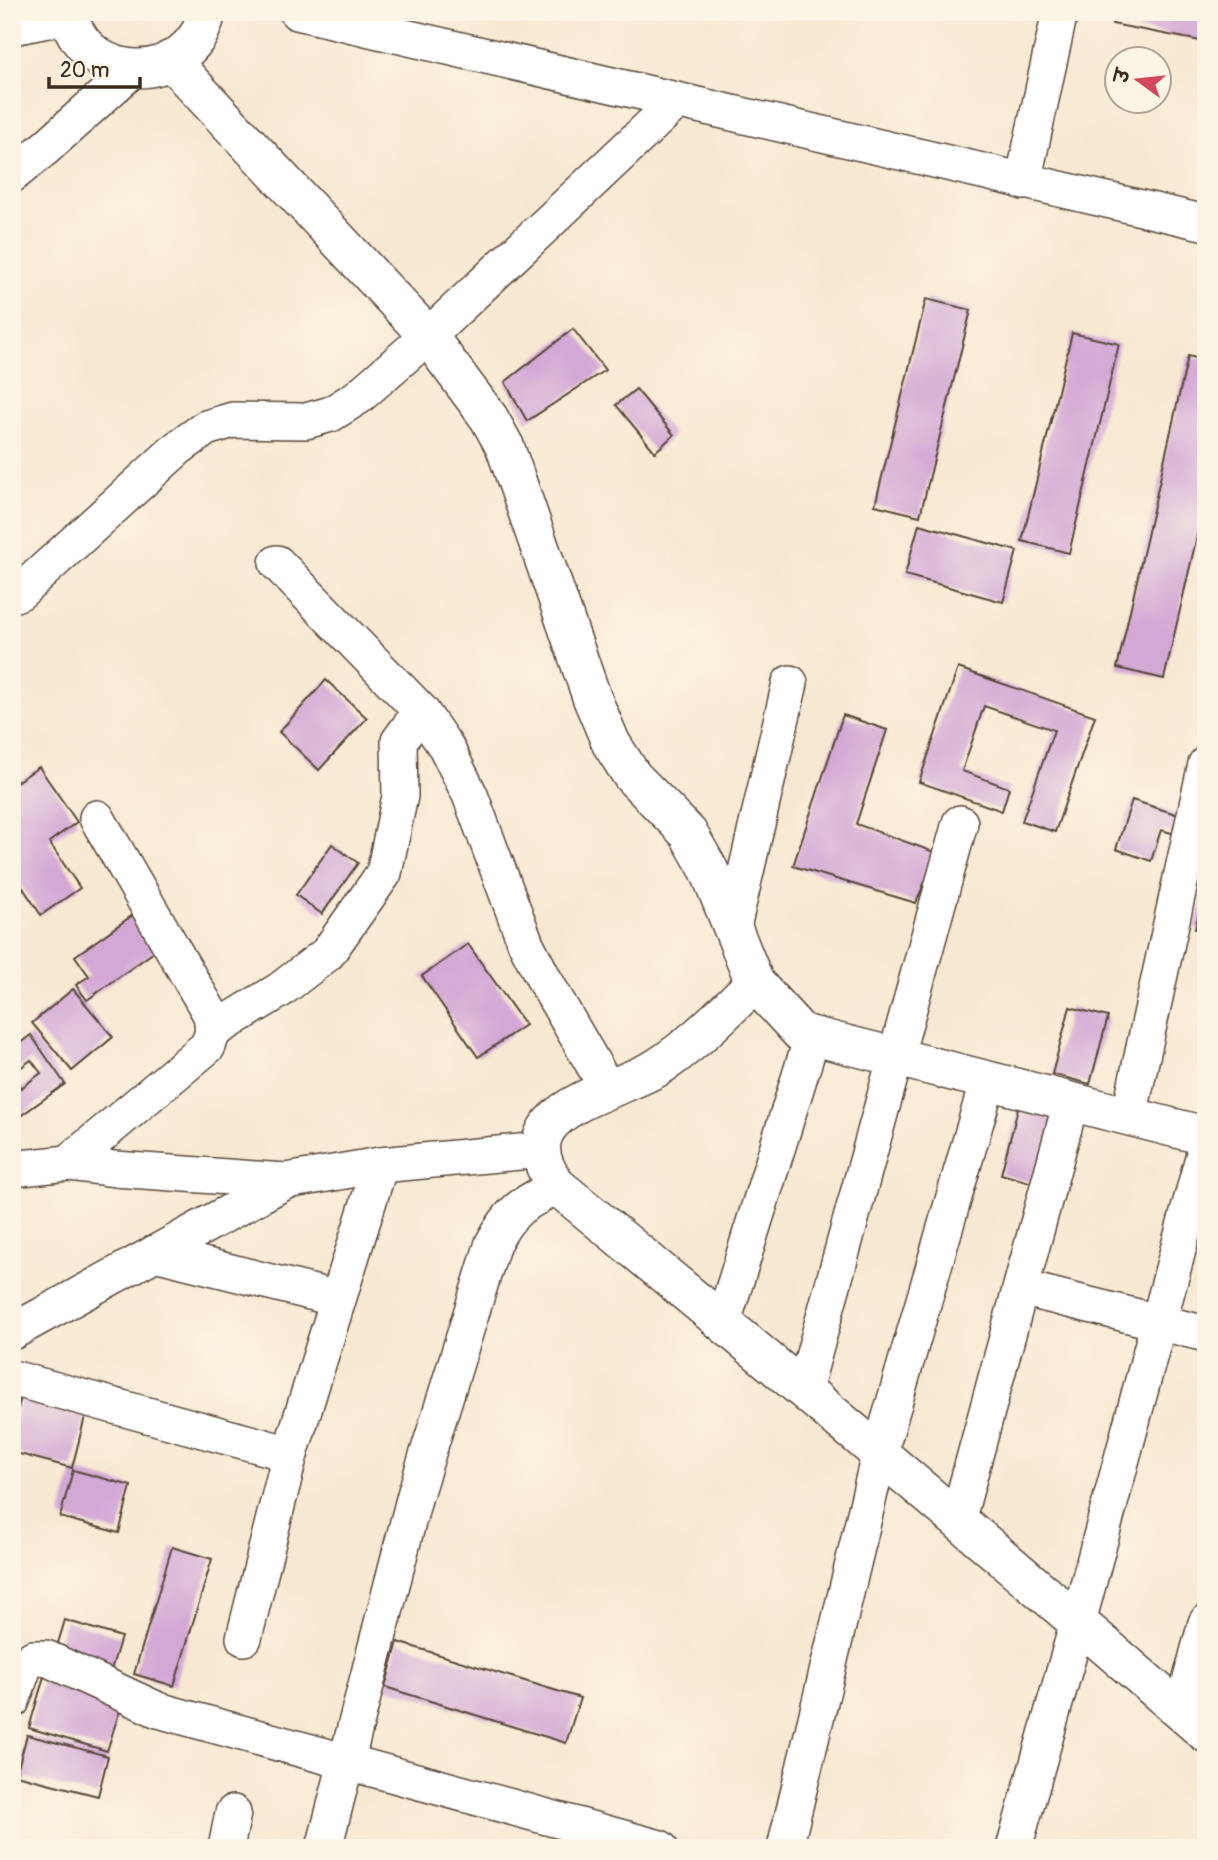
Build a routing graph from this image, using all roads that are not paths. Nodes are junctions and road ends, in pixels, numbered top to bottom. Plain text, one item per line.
1 (206, 12) edge
2 (297, 12) edge
3 (1060, 12) edge
4 (68, 14) edge
5 (12, 27) edge
6 (170, 60) junction
7 (132, 70) junction
8 (677, 101) junction
9 (12, 175) edge
10 (1023, 182) junction
11 (1206, 223) edge
12 (428, 336) junction
13 (277, 563) dead end
14 (12, 595) edge
15 (790, 682) dead end
16 (421, 711) junction
17 (1206, 764) edge
18 (97, 818) dead end
19 (960, 823) dead end
20 (733, 927) junction
21 (755, 983) junction
22 (213, 1031) junction
23 (812, 1037) junction
24 (897, 1057) junction
25 (988, 1080) junction
26 (607, 1088) junction
27 (1071, 1102) junction
28 (1129, 1116) junction
29 (1206, 1136) edge
30 (1206, 1146) edge
31 (541, 1150) junction
32 (68, 1163) junction
33 (380, 1165) junction
34 (12, 1169) edge
35 (286, 1181) junction
36 (557, 1186) junction
37 (155, 1253) junction
38 (1021, 1288) junction
39 (338, 1299) junction
40 (723, 1322) junction
41 (1158, 1323) junction
42 (12, 1332) edge
43 (1206, 1334) edge
44 (12, 1378) edge
45 (804, 1390) junction
46 (290, 1454) junction
47 (879, 1455) junction
48 (958, 1518) junction
49 (1078, 1622) junction
50 (1206, 1623) edge
51 (244, 1638) dead end
52 (12, 1701) edge
53 (1194, 1722) edge
54 (346, 1761) junction
55 (233, 1813) dead end
56 (226, 1848) edge
57 (324, 1848) edge
58 (660, 1848) edge
59 (785, 1848) edge
60 (1014, 1848) edge

1 - 6 street
2 - 8 street
3 - 10 street
4 - 5 street
4 - 7 street
6 - 7 street
6 - 12 street
7 - 9 street
8 - 10 street
8 - 12 street
10 - 11 street
12 - 14 street
12 - 20 street
13 - 16 street
15 - 20 street
16 - 22 street
16 - 26 street
17 - 28 street
18 - 22 street
19 - 24 street
20 - 21 street
21 - 23 street
21 - 26 street
22 - 32 street
23 - 24 street
23 - 40 street
24 - 25 street
24 - 45 street
25 - 27 street
25 - 47 street
26 - 31 street
27 - 28 street
27 - 38 street
28 - 29 street
30 - 41 street
31 - 33 street
31 - 36 street
32 - 34 street
32 - 35 street
33 - 35 street
33 - 39 street
35 - 37 street
36 - 40 street
36 - 54 street
37 - 39 street
37 - 42 street
38 - 41 street
38 - 48 street
39 - 46 street
40 - 45 street
41 - 43 street
41 - 49 street
44 - 46 street
45 - 47 street
46 - 51 street
47 - 48 street
47 - 59 street
48 - 49 street
49 - 53 street
49 - 60 street
50 - 53 street
52 - 54 street
54 - 57 street
54 - 58 street
55 - 56 street

